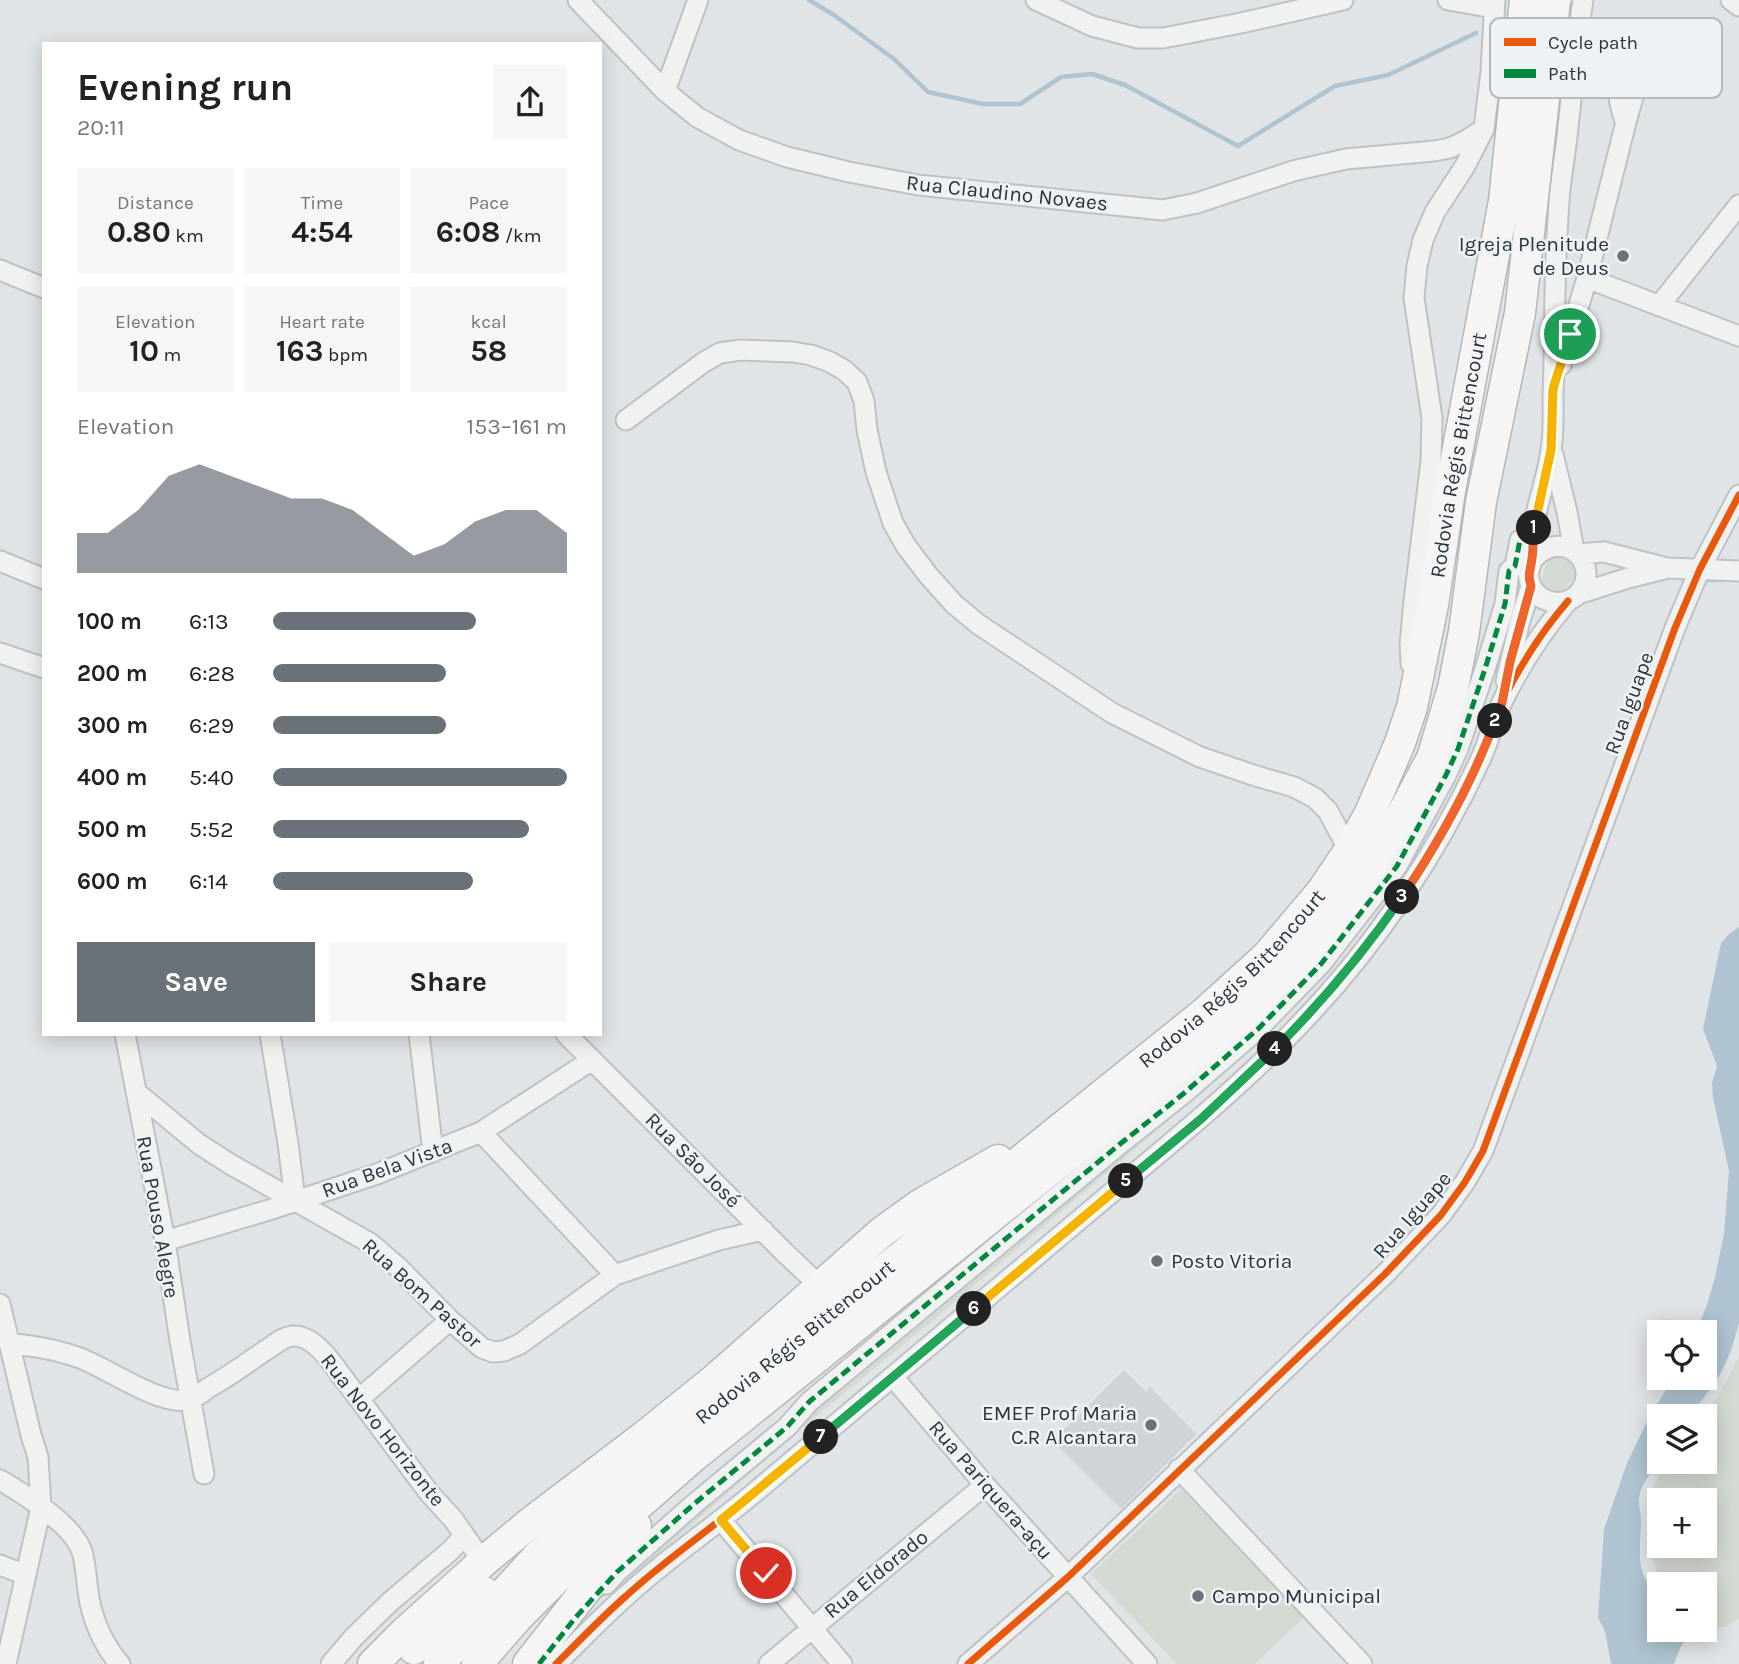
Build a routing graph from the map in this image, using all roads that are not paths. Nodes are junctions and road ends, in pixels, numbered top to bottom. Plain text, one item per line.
1 (578, 0) edge
2 (698, 0) edge
3 (1036, 0) edge
4 (1343, 0) edge
5 (1448, 0) edge
6 (1525, 0) edge
7 (1555, 0) edge
8 (1583, 0) edge
9 (1731, 0) edge
10 (1494, 4) edge
11 (1739, 6) edge
12 (1524, 18) edge
13 (1552, 18) edge
14 (1581, 18) edge
15 (1490, 78) edge
16 (665, 91) junction
17 (1522, 98) edge
18 (1537, 98) edge
19 (1571, 98) edge
20 (1619, 98) edge
21 (1633, 98) edge
22 (1626, 122) junction
23 (1483, 129) junction
24 (1567, 136) junction
25 (1518, 203) junction
26 (1739, 205) edge
27 (0, 270) edge
28 (1587, 278) junction
29 (42, 287) edge
30 (1659, 306) junction
31 (1739, 336) edge
32 (1553, 389) junction
33 (626, 420) dead end
34 (1551, 450) junction
35 (1739, 495) edge
36 (1520, 540) dead end
37 (1576, 553) junction
38 (1532, 559) junction
39 (0, 561) edge
40 (1668, 568) junction
41 (1700, 569) junction
42 (1739, 571) edge
43 (42, 578) edge
44 (1531, 586) junction
45 (1573, 597) junction
46 (0, 653) edge
47 (42, 667) edge
48 (1502, 703) junction
49 (1412, 707) junction
50 (1349, 851) junction
51 (125, 1036) edge
52 (270, 1036) edge
53 (419, 1036) edge
54 (568, 1036) edge
55 (592, 1060) junction
56 (136, 1092) junction
57 (1077, 1115) junction
58 (481, 1132) junction
59 (433, 1152) junction
60 (295, 1200) junction
61 (763, 1230) junction
62 (165, 1241) junction
63 (615, 1275) junction
64 (820, 1286) junction
65 (0, 1304) edge
66 (450, 1320) junction
67 (4, 1338) edge
68 (893, 1377) junction
69 (190, 1399) junction
70 (359, 1399) junction
71 (693, 1457) junction
72 (1179, 1469) junction
73 (204, 1474) dead end
74 (0, 1480) edge
75 (985, 1485) junction
76 (41, 1507) junction
77 (721, 1520) junction
78 (464, 1536) junction
79 (539, 1555) junction
80 (483, 1562) junction
81 (0, 1565) edge
82 (26, 1575) junction
83 (1068, 1577) junction
84 (811, 1627) junction
85 (6, 1664) edge
86 (120, 1664) edge
87 (331, 1664) edge
88 (373, 1664) edge
89 (396, 1664) edge
90 (439, 1664) edge
91 (477, 1664) edge
92 (528, 1664) edge
93 (539, 1664) edge
94 (556, 1664) edge
95 (769, 1664) edge
96 (842, 1664) edge
97 (968, 1664) edge
98 (1147, 1664) edge
99 (1362, 1664) edge

1 - 16 street, Rua Claudino Novaes
2 - 16 street
3 - 4 street
5 - 10 street
6 - 12 highway, Rodovia Régis Bittencourt, bridge
7 - 13 highway, Rodovia Régis Bittencourt, bridge
8 - 14 street
9 - 11 street
15 - 23 street
16 - 23 street, Rua Claudino Novaes
17 - 25 highway, Rodovia Régis Bittencourt, bridge
18 - 25 highway, Rodovia Régis Bittencourt, bridge
19 - 24 street
20 - 22 street
21 - 22 street
22 - 28 street
23 - 24 street
23 - 49 street
24 - 32 street
25 - 49 highway, Rodovia Régis Bittencourt
25 - 71 highway, Rodovia Régis Bittencourt
26 - 30 street
27 - 29 street
28 - 30 street
28 - 32 street
30 - 31 street
32 - 34 street
33 - 50 street
34 - 37 street
34 - 38 street
35 - 41 street, Rua Iguape
36 - 93 street
37 - 38 street
37 - 40 street
37 - 45 street
38 - 44 street
39 - 43 street
40 - 41 street
40 - 45 street
41 - 42 street
41 - 72 street, Rua Iguape
44 - 45 street
44 - 48 street
45 - 48 street
46 - 47 street
48 - 68 street
49 - 50 highway, Rodovia Régis Bittencourt
50 - 57 highway, Rodovia Régis Bittencourt
51 - 56 street, Rua Pouso Alegre
52 - 60 street
53 - 59 street
54 - 55 street, Rua São José
55 - 58 street, Rua Bela Vista
55 - 61 street, Rua São José
56 - 60 street, Rua Bom Pastor
56 - 62 street, Rua Pouso Alegre
57 - 64 highway
57 - 79 highway, Rodovia Régis Bittencourt
58 - 59 street, Rua Bela Vista
58 - 63 street
59 - 60 street, Rua Bela Vista
60 - 62 street, Rua Bela Vista
60 - 66 street, Rua Bom Pastor
61 - 63 street, Rua Bom Pastor
61 - 64 street, Rua São José
62 - 69 street, Rua Pouso Alegre
63 - 66 street, Rua Bom Pastor
64 - 80 highway
65 - 67 street
66 - 70 street
67 - 69 street
67 - 76 street
68 - 75 street, Rua Pariquera-açu
68 - 77 street
69 - 70 street, Rua Novo Horizonte
69 - 73 street, Rua Pouso Alegre
70 - 78 street, Rua Novo Horizonte
71 - 91 highway, Rodovia Régis Bittencourt
71 - 92 highway
72 - 83 street, Rua Iguape
72 - 99 street
74 - 76 street
75 - 83 street, Rua Pariquera-açu
75 - 84 street, Rua Eldorado
76 - 82 street
76 - 86 street
77 - 84 street
77 - 94 street
78 - 80 street, Rua Novo Horizonte
78 - 87 street
79 - 89 highway
79 - 90 highway, Rodovia Régis Bittencourt
80 - 88 highway
81 - 82 street
82 - 85 street
83 - 97 street, Rua Iguape
83 - 98 street, Rua Pariquera-açu
84 - 95 street, Rua Eldorado
84 - 96 street

